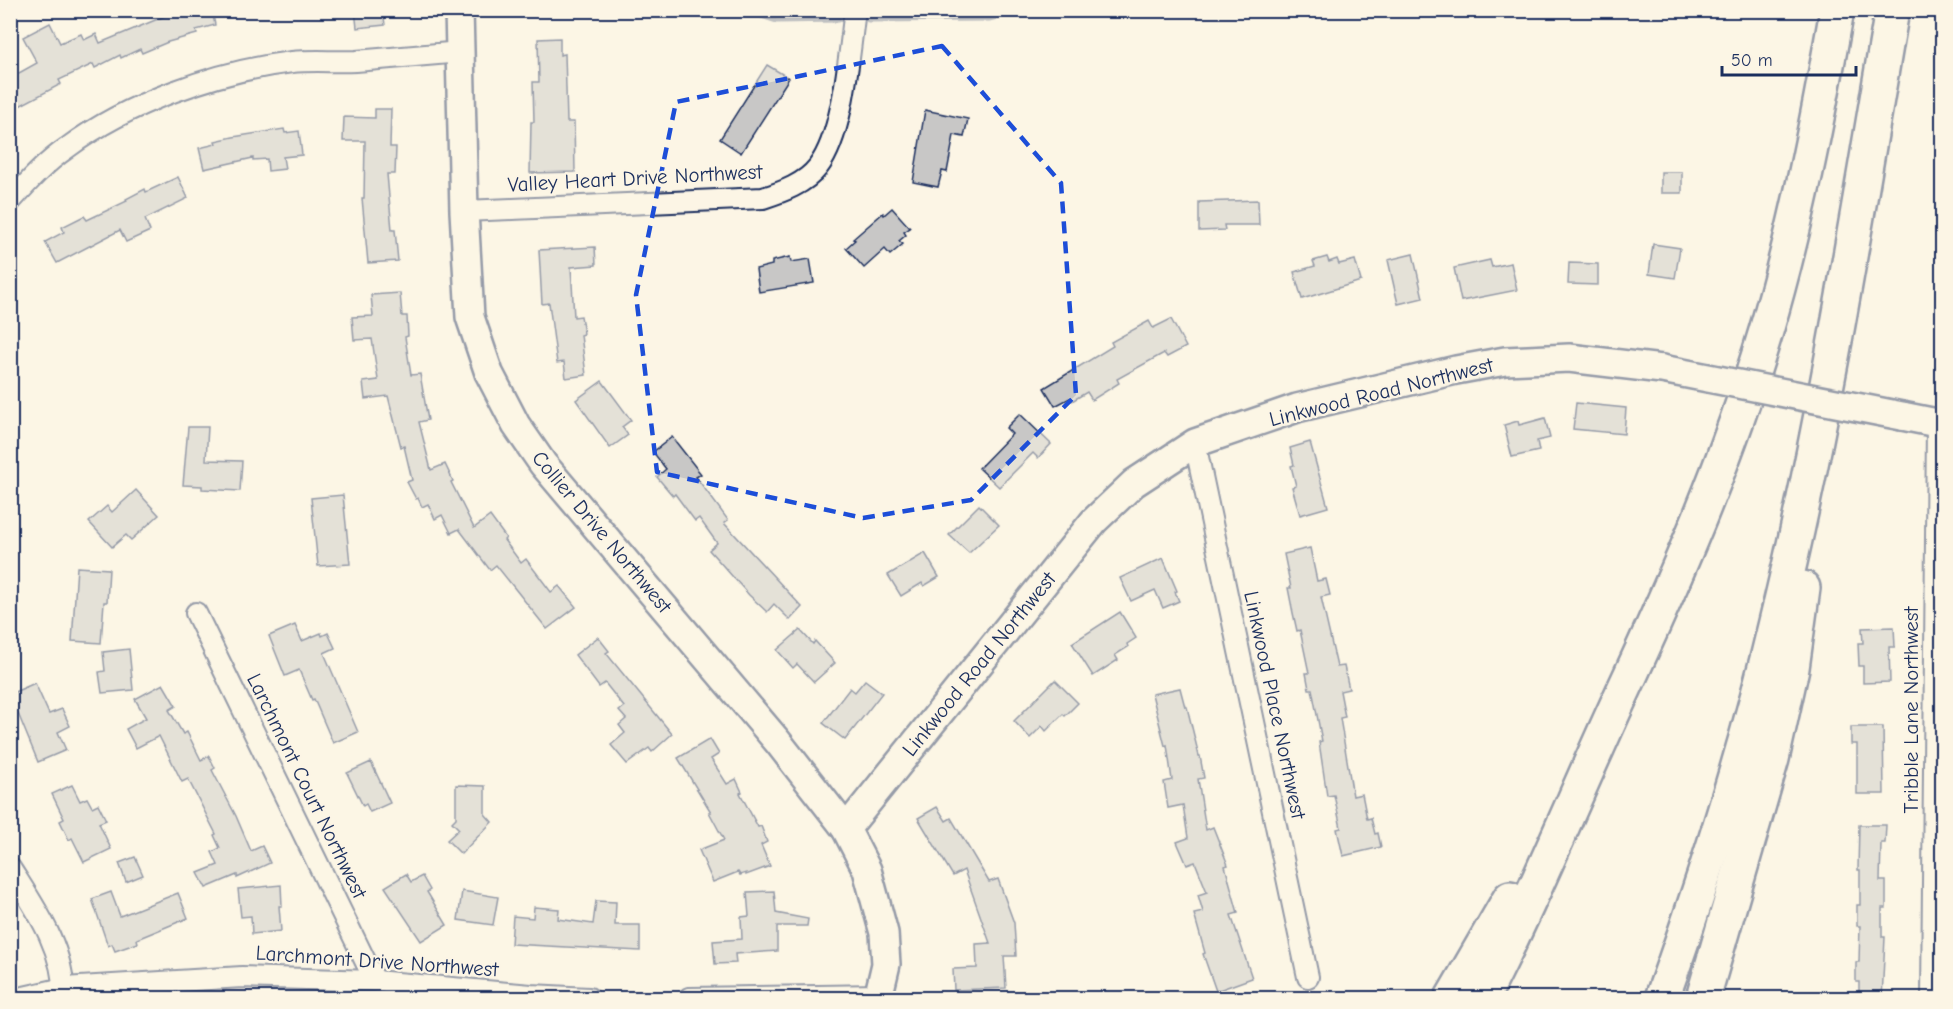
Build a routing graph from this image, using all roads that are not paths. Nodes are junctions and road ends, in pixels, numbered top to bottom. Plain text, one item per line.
1 (459, 10) edge
2 (855, 10) edge
3 (1837, 10) edge
4 (1892, 10) edge
5 (461, 52) junction
6 (10, 202) edge
7 (464, 211) junction
8 (1828, 378) junction
9 (1940, 423) edge
10 (1196, 443) junction
11 (196, 613) dead end
12 (1620, 700) junction
13 (846, 829) junction
14 (10, 868) edge
15 (1308, 977) dead end
16 (375, 981) junction
17 (64, 993) edge
18 (879, 997) edge
19 (19, 999) edge
20 (589, 999) edge
21 (689, 999) edge
22 (1452, 999) edge
23 (1482, 999) edge
24 (1662, 999) edge
25 (1703, 999) edge
26 (1932, 999) edge

1 - 5 street, Collier Drive Northwest
2 - 7 street, Valley Heart Drive Northwest
3 - 12 highway
4 - 8 highway
5 - 6 street
5 - 7 street, Collier Drive Northwest
7 - 13 street, Collier Drive Northwest
8 - 24 highway
8 - 25 highway
9 - 10 street, Linkwood Road Northwest, bridge
9 - 26 street, Tribble Lane Northwest
10 - 13 street, Linkwood Road Northwest
10 - 15 street, Linkwood Place Northwest
11 - 16 street, Larchmont Court Northwest
12 - 22 highway
12 - 23 highway
13 - 18 street, Collier Drive Northwest
14 - 17 street
16 - 17 street, Larchmont Drive Northwest
16 - 20 street, Larchmont Drive Northwest
17 - 19 street, Larchmont Drive Northwest
18 - 21 street

